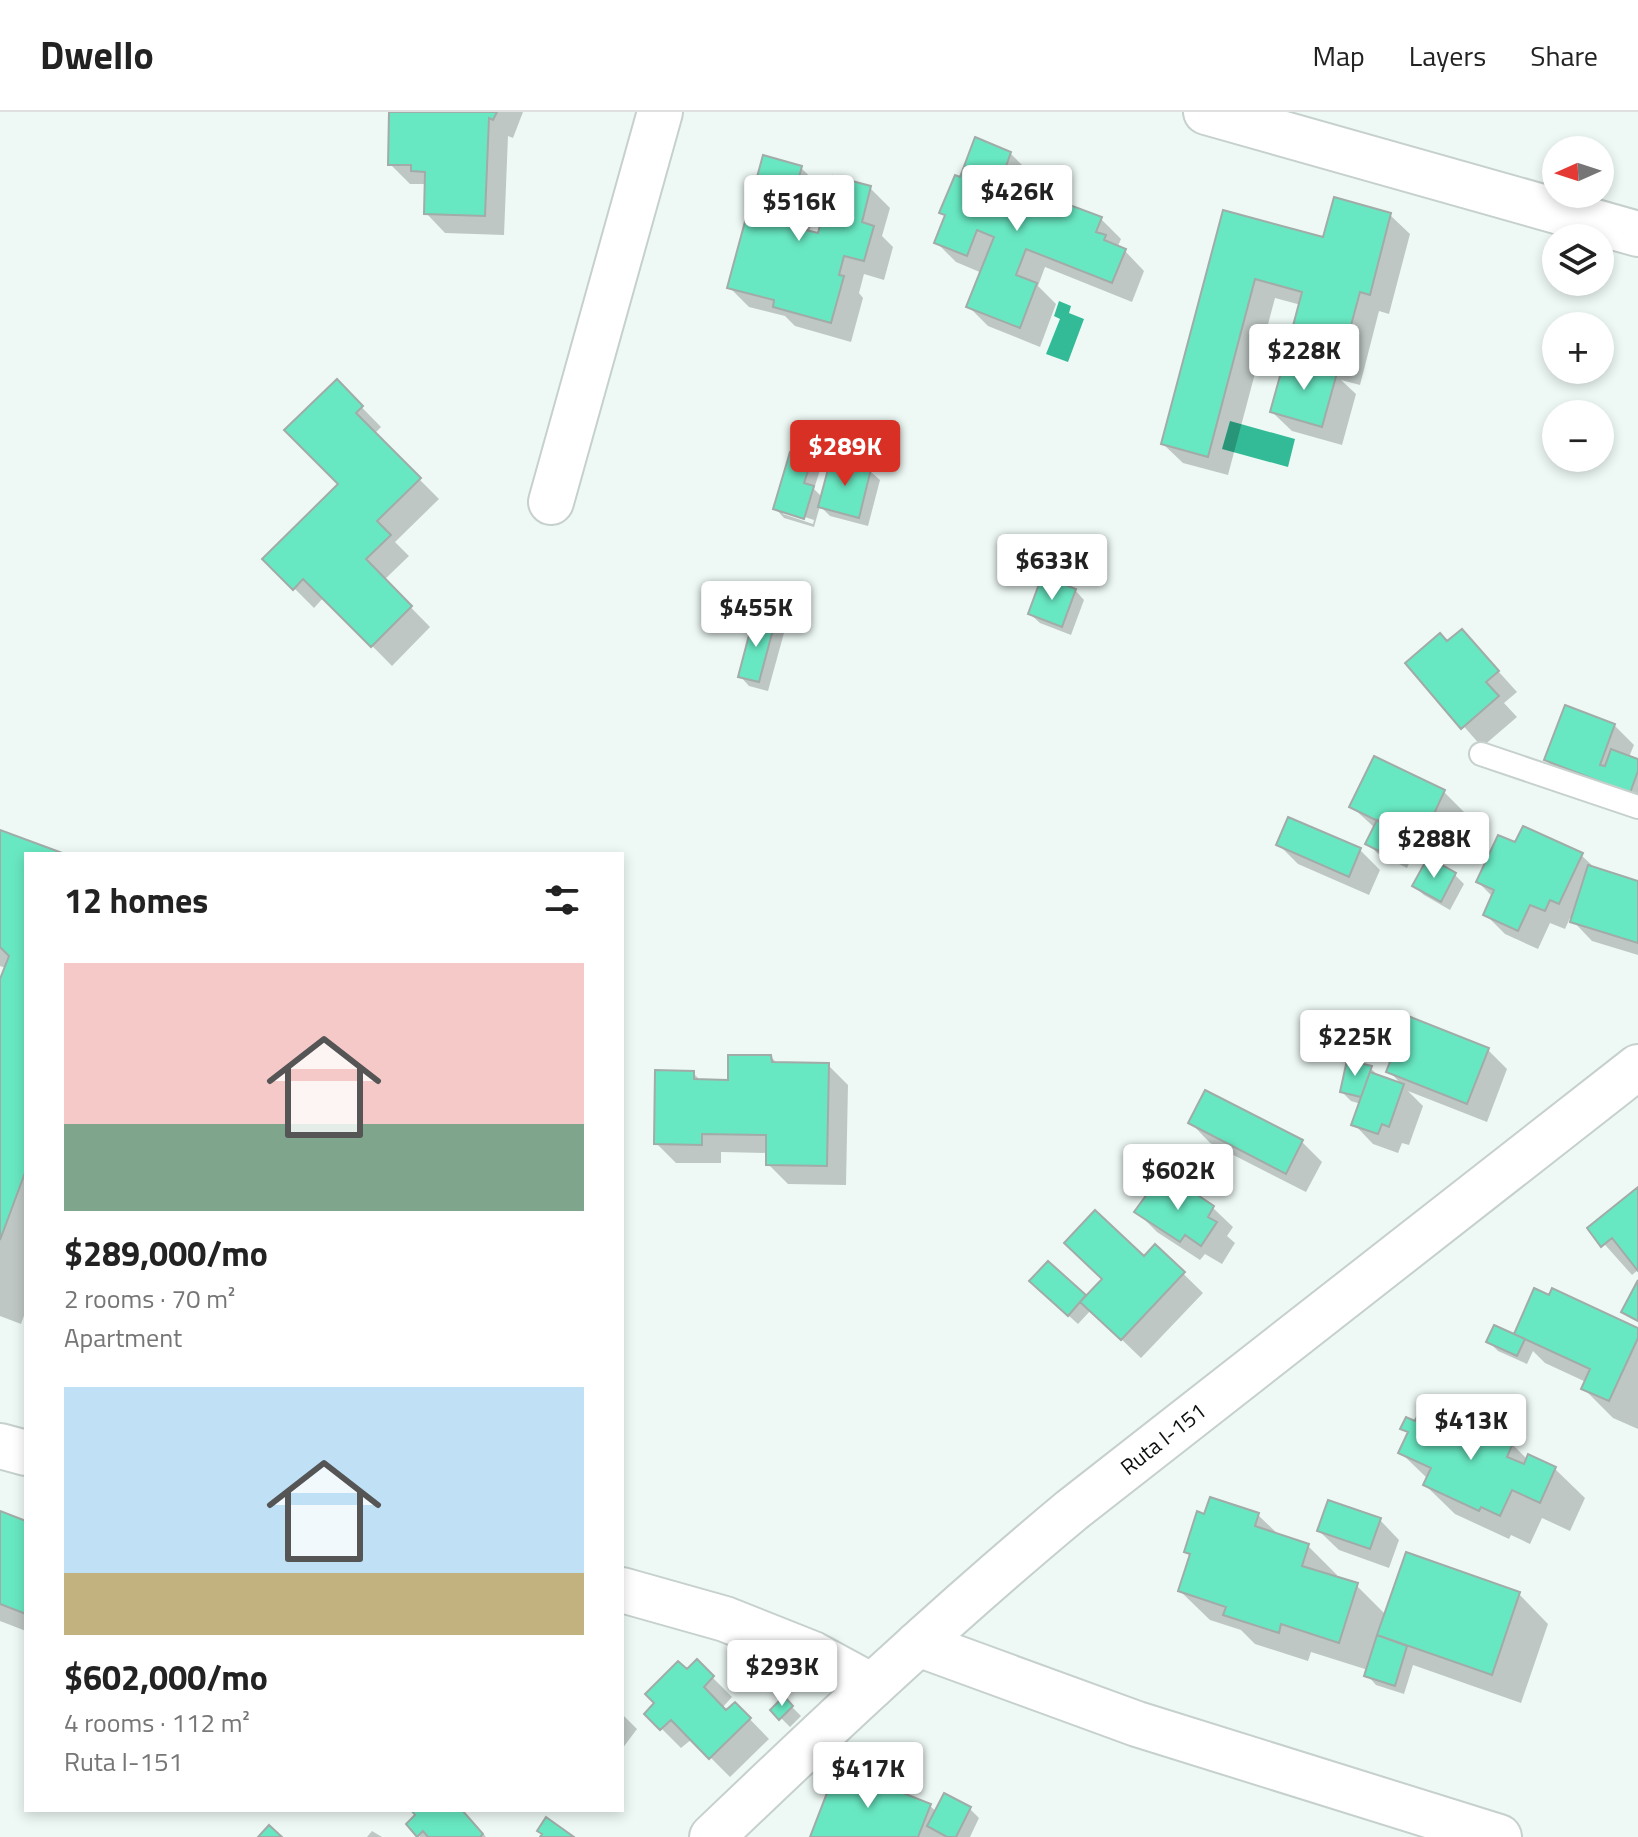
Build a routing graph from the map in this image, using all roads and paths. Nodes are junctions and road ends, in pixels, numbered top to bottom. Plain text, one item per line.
1 (660, 112) edge
2 (1206, 112) edge
3 (1638, 234) edge
4 (551, 502) dead end
5 (1481, 754) dead end
6 (1638, 807) edge
7 (1638, 1067) edge
8 (0, 1446) edge
9 (24, 1452) edge
10 (624, 1591) edge
11 (918, 1644) junction
12 (872, 1686) junction
13 (712, 1837) edge
14 (1499, 1837) edge

1 - 4 street
2 - 3 street
5 - 6 lane
7 - 11 street, Ruta I-151
8 - 9 street
10 - 12 street
11 - 12 street, Ruta I-151
11 - 14 street
12 - 13 street, Ruta I-151

